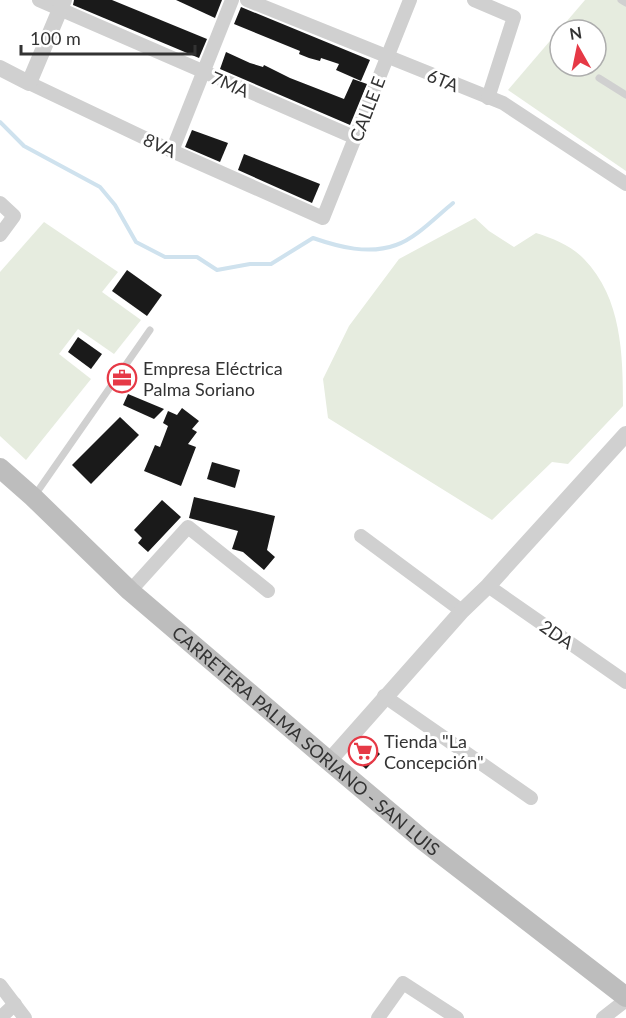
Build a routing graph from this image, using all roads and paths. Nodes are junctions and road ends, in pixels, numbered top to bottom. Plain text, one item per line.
1 (39, 0) edge
2 (232, 0) edge
3 (247, 0) edge
4 (410, 0) edge
5 (474, 0) edge
6 (621, 0) edge
7 (626, 3) edge
8 (62, 4) edge
9 (387, 57) junction
10 (0, 68) edge
11 (204, 73) junction
12 (599, 78) dead end
13 (29, 83) junction
14 (626, 95) edge
15 (488, 98) junction
16 (356, 138) junction
17 (172, 151) junction
18 (626, 184) edge
19 (0, 203) edge
20 (323, 218) joint
21 (0, 236) edge
22 (150, 330) dead end
23 (626, 434) edge
24 (0, 468) edge
25 (33, 497) junction
26 (361, 536) dead end
27 (488, 586) junction
28 (130, 591) junction
29 (268, 591) dead end
30 (462, 611) junction
31 (626, 682) edge
32 (384, 696) junction
33 (329, 761) junction
34 (531, 798) dead end
35 (0, 985) edge
36 (626, 998) edge
37 (15, 1004) junction
38 (0, 1018) edge
39 (25, 1018) edge
40 (378, 1018) edge
41 (457, 1018) edge
42 (603, 1018) edge

1 - 8 street, 7MA
2 - 11 street
3 - 9 street, 6TA
4 - 9 street, CALLE E
5 - 15 street
6 - 7 lane
8 - 11 street, 7MA
8 - 13 street
9 - 15 street, 6TA
9 - 16 street, CALLE E
10 - 13 street, 8VA
11 - 16 street, 7MA
11 - 17 street
12 - 14 lane
13 - 17 street, 8VA
15 - 18 street, 6TA
16 - 20 street, CALLE E
17 - 20 street, 8VA
19 - 21 street
22 - 25 lane
23 - 27 street
24 - 25 main road, CARRETERA PALMA SORIANO - SAN LUIS
25 - 28 main road, CARRETERA PALMA SORIANO - SAN LUIS
26 - 30 street
27 - 30 street
27 - 31 street, 2DA
28 - 29 street
28 - 33 main road, CARRETERA PALMA SORIANO - SAN LUIS
30 - 32 street
32 - 33 street
32 - 34 street
33 - 36 main road, CARRETERA PALMA SORIANO - SAN LUIS
35 - 37 street
36 - 42 street
37 - 38 street
37 - 39 street
40 - 41 street

